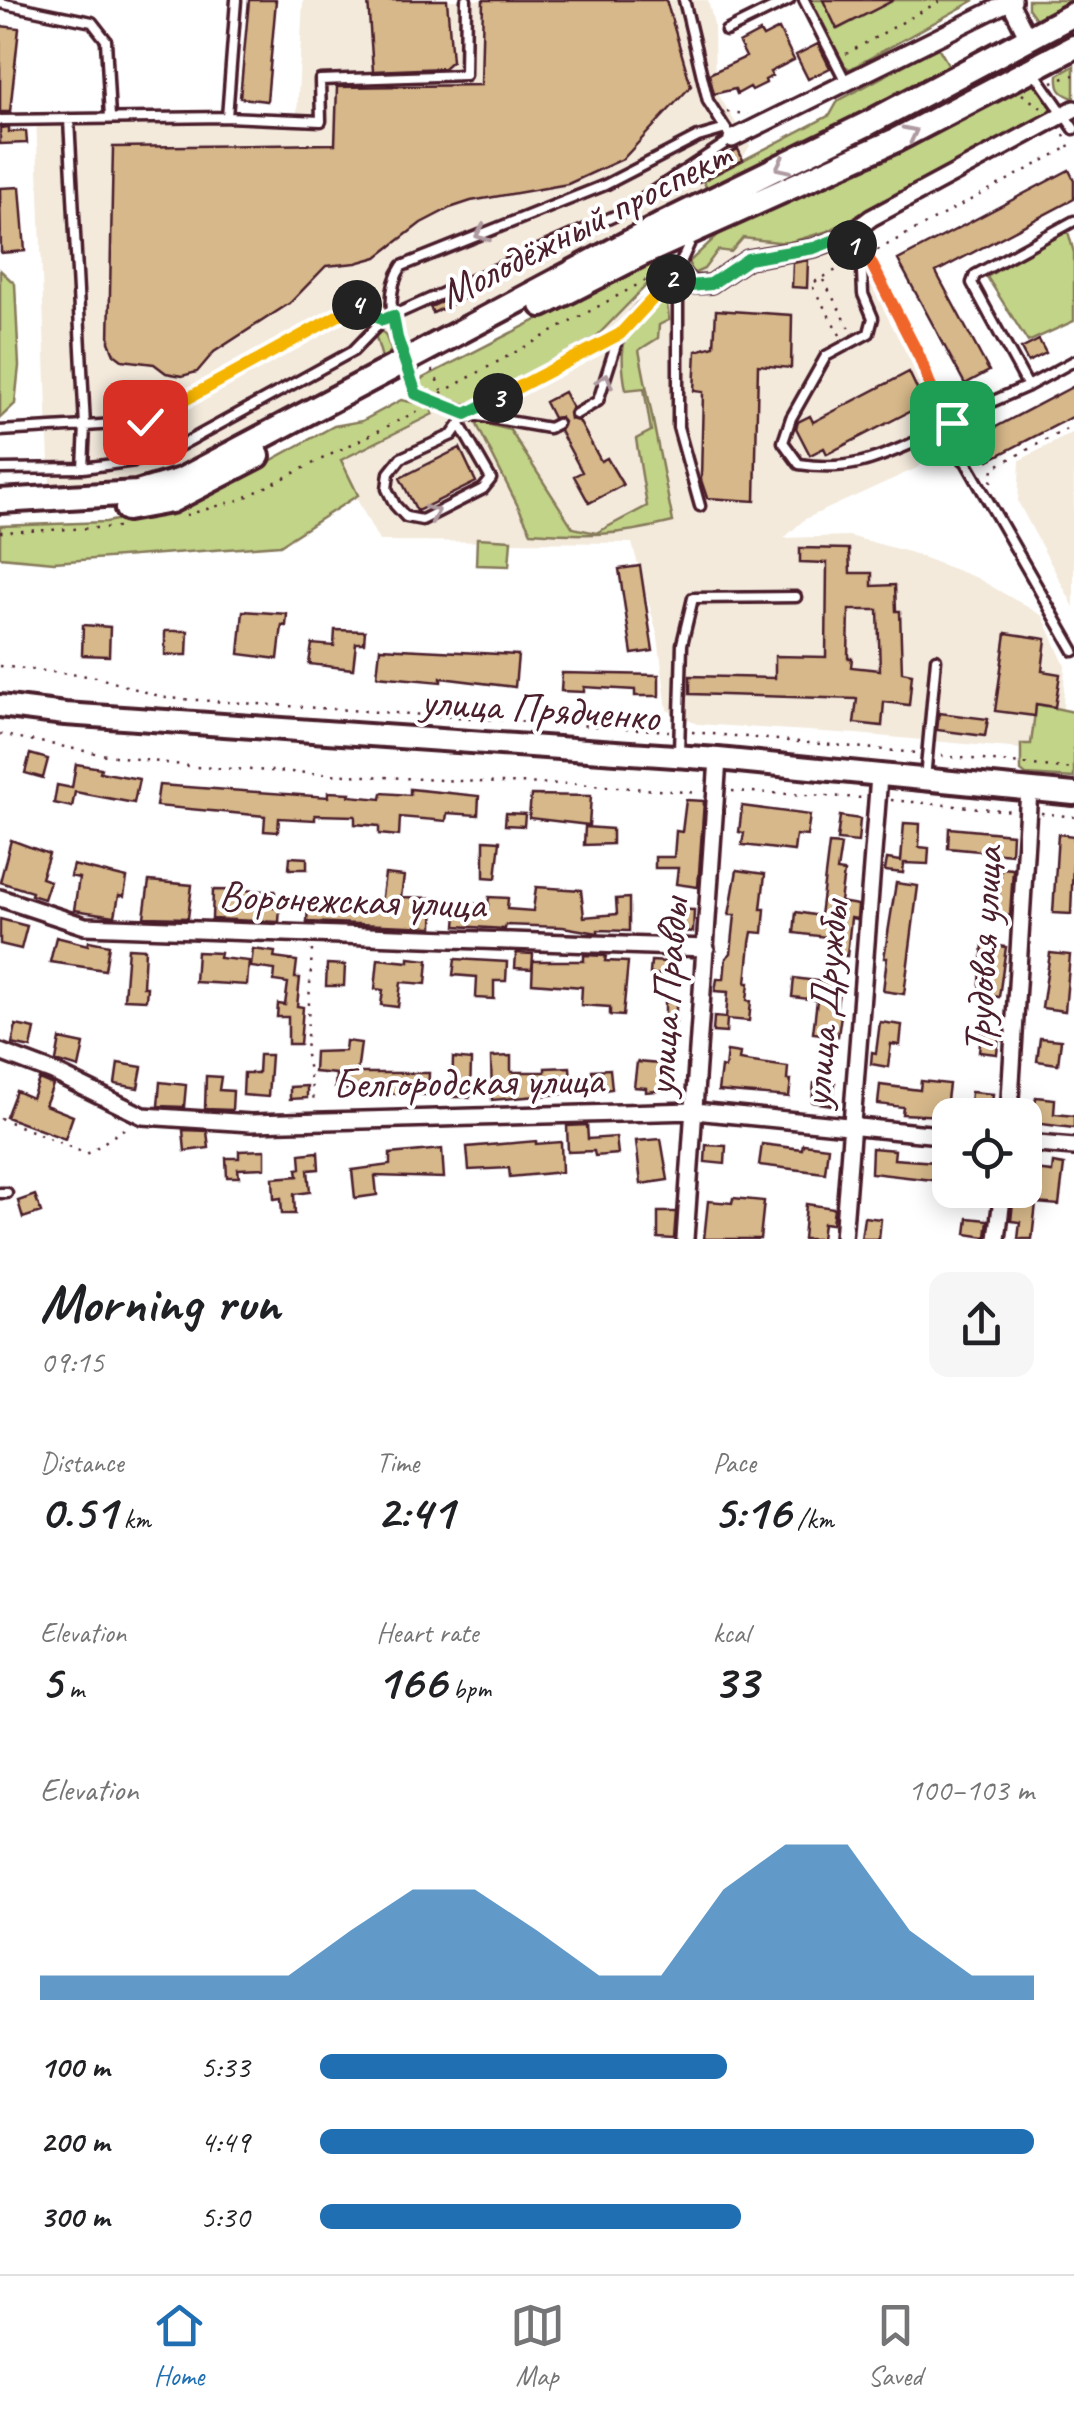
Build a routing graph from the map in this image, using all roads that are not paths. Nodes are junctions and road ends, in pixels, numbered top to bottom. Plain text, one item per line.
1 (236, 0) edge
2 (466, 0) edge
3 (684, 0) edge
4 (790, 0) edge
5 (804, 0) edge
6 (1012, 1) edge
7 (7, 2) edge
8 (1074, 14) edge
9 (726, 32) dead end
10 (1028, 38) junction
11 (1074, 47) edge
12 (1032, 69) junction
13 (846, 82) junction
14 (1070, 111) edge
15 (227, 117) junction
16 (110, 118) junction
17 (70, 119) junction
18 (0, 120) edge
19 (1074, 129) edge
20 (729, 134) junction
21 (1074, 221) edge
22 (694, 231) junction
23 (848, 235) junction
24 (678, 269) junction
25 (393, 316) junction
26 (383, 320) junction
27 (620, 334) junction
28 (1074, 361) edge
29 (407, 368) junction
30 (1028, 386) junction
31 (990, 404) road end
32 (466, 414) junction
33 (576, 414) dead end
34 (557, 424) dead end
35 (460, 425) junction
36 (86, 426) junction
37 (0, 431) edge
38 (83, 468) junction
39 (0, 470) edge
40 (0, 500) edge
41 (700, 506) dead end
42 (0, 516) edge
43 (796, 596) dead end
44 (1074, 651) edge
45 (936, 659) dead end
46 (0, 706) edge
47 (678, 756) junction
48 (718, 759) junction
49 (879, 776) junction
50 (925, 780) junction
51 (1029, 790) junction
52 (1074, 794) edge
53 (0, 898) edge
54 (706, 948) junction
55 (0, 1052) edge
56 (1010, 1098) edge
57 (695, 1112) junction
58 (850, 1126) junction
59 (932, 1134) edge
60 (1042, 1144) edge
61 (1074, 1146) edge
62 (1001, 1208) edge
63 (685, 1239) edge
64 (843, 1239) edge
65 (998, 1239) edge

1 - 15 lane
2 - 15 lane
3 - 20 lane
4 - 9 lane
5 - 13 lane
6 - 10 street
6 - 13 street
7 - 16 lane
8 - 10 main road, Молодёжный проспект
10 - 12 main road
10 -> 29 main road, Молодёжный проспект
11 - 12 main road, Молодёжный проспект
12 - 14 lane
22 -> 12 main road, Молодёжный проспект
13 - 20 street
14 - 19 lane
14 - 23 street
15 - 16 lane
16 - 17 lane
17 - 18 lane
17 - 36 lane
20 - 25 lane
20 -> 25 lane
21 - 30 lane
22 - 24 lane
22 - 29 main road, Молодёжный проспект
23 - 24 street
23 - 44 lane
24 - 27 lane
24 - 41 lane
25 - 26 lane
25 - 29 lane
26 - 36 lane
26 - 38 lane
27 - 32 lane
33 -> 27 lane
28 - 30 lane
29 - 32 lane
29 - 40 main road, Молодёжный проспект
29 - 42 main road, Молодёжный проспект
30 - 31 lane
32 - 34 lane
32 - 35 lane
35 -> 35 lane
36 - 37 lane
36 - 38 lane
38 - 39 lane
43 - 47 lane
45 - 50 lane
46 - 47 main road, улица Прядченко
47 - 48 main road, улица Прядченко
48 - 49 main road, улица Прядченко
48 - 54 street, улица Правды
49 - 50 main road, улица Прядченко
49 - 58 street, улица Дружбы
50 - 51 main road, улица Прядченко
51 - 52 main road, улица Прядченко
51 - 56 street, Трудовая улица
53 - 54 street, Воронежская улица
54 - 57 street, улица Правды
55 - 57 street, Белгородская улица
57 - 58 street, Белгородская улица
57 - 63 street, улица Правды
58 - 59 street, Белгородская улица
58 - 64 street, улица Дружбы
60 - 61 street
62 - 65 street

